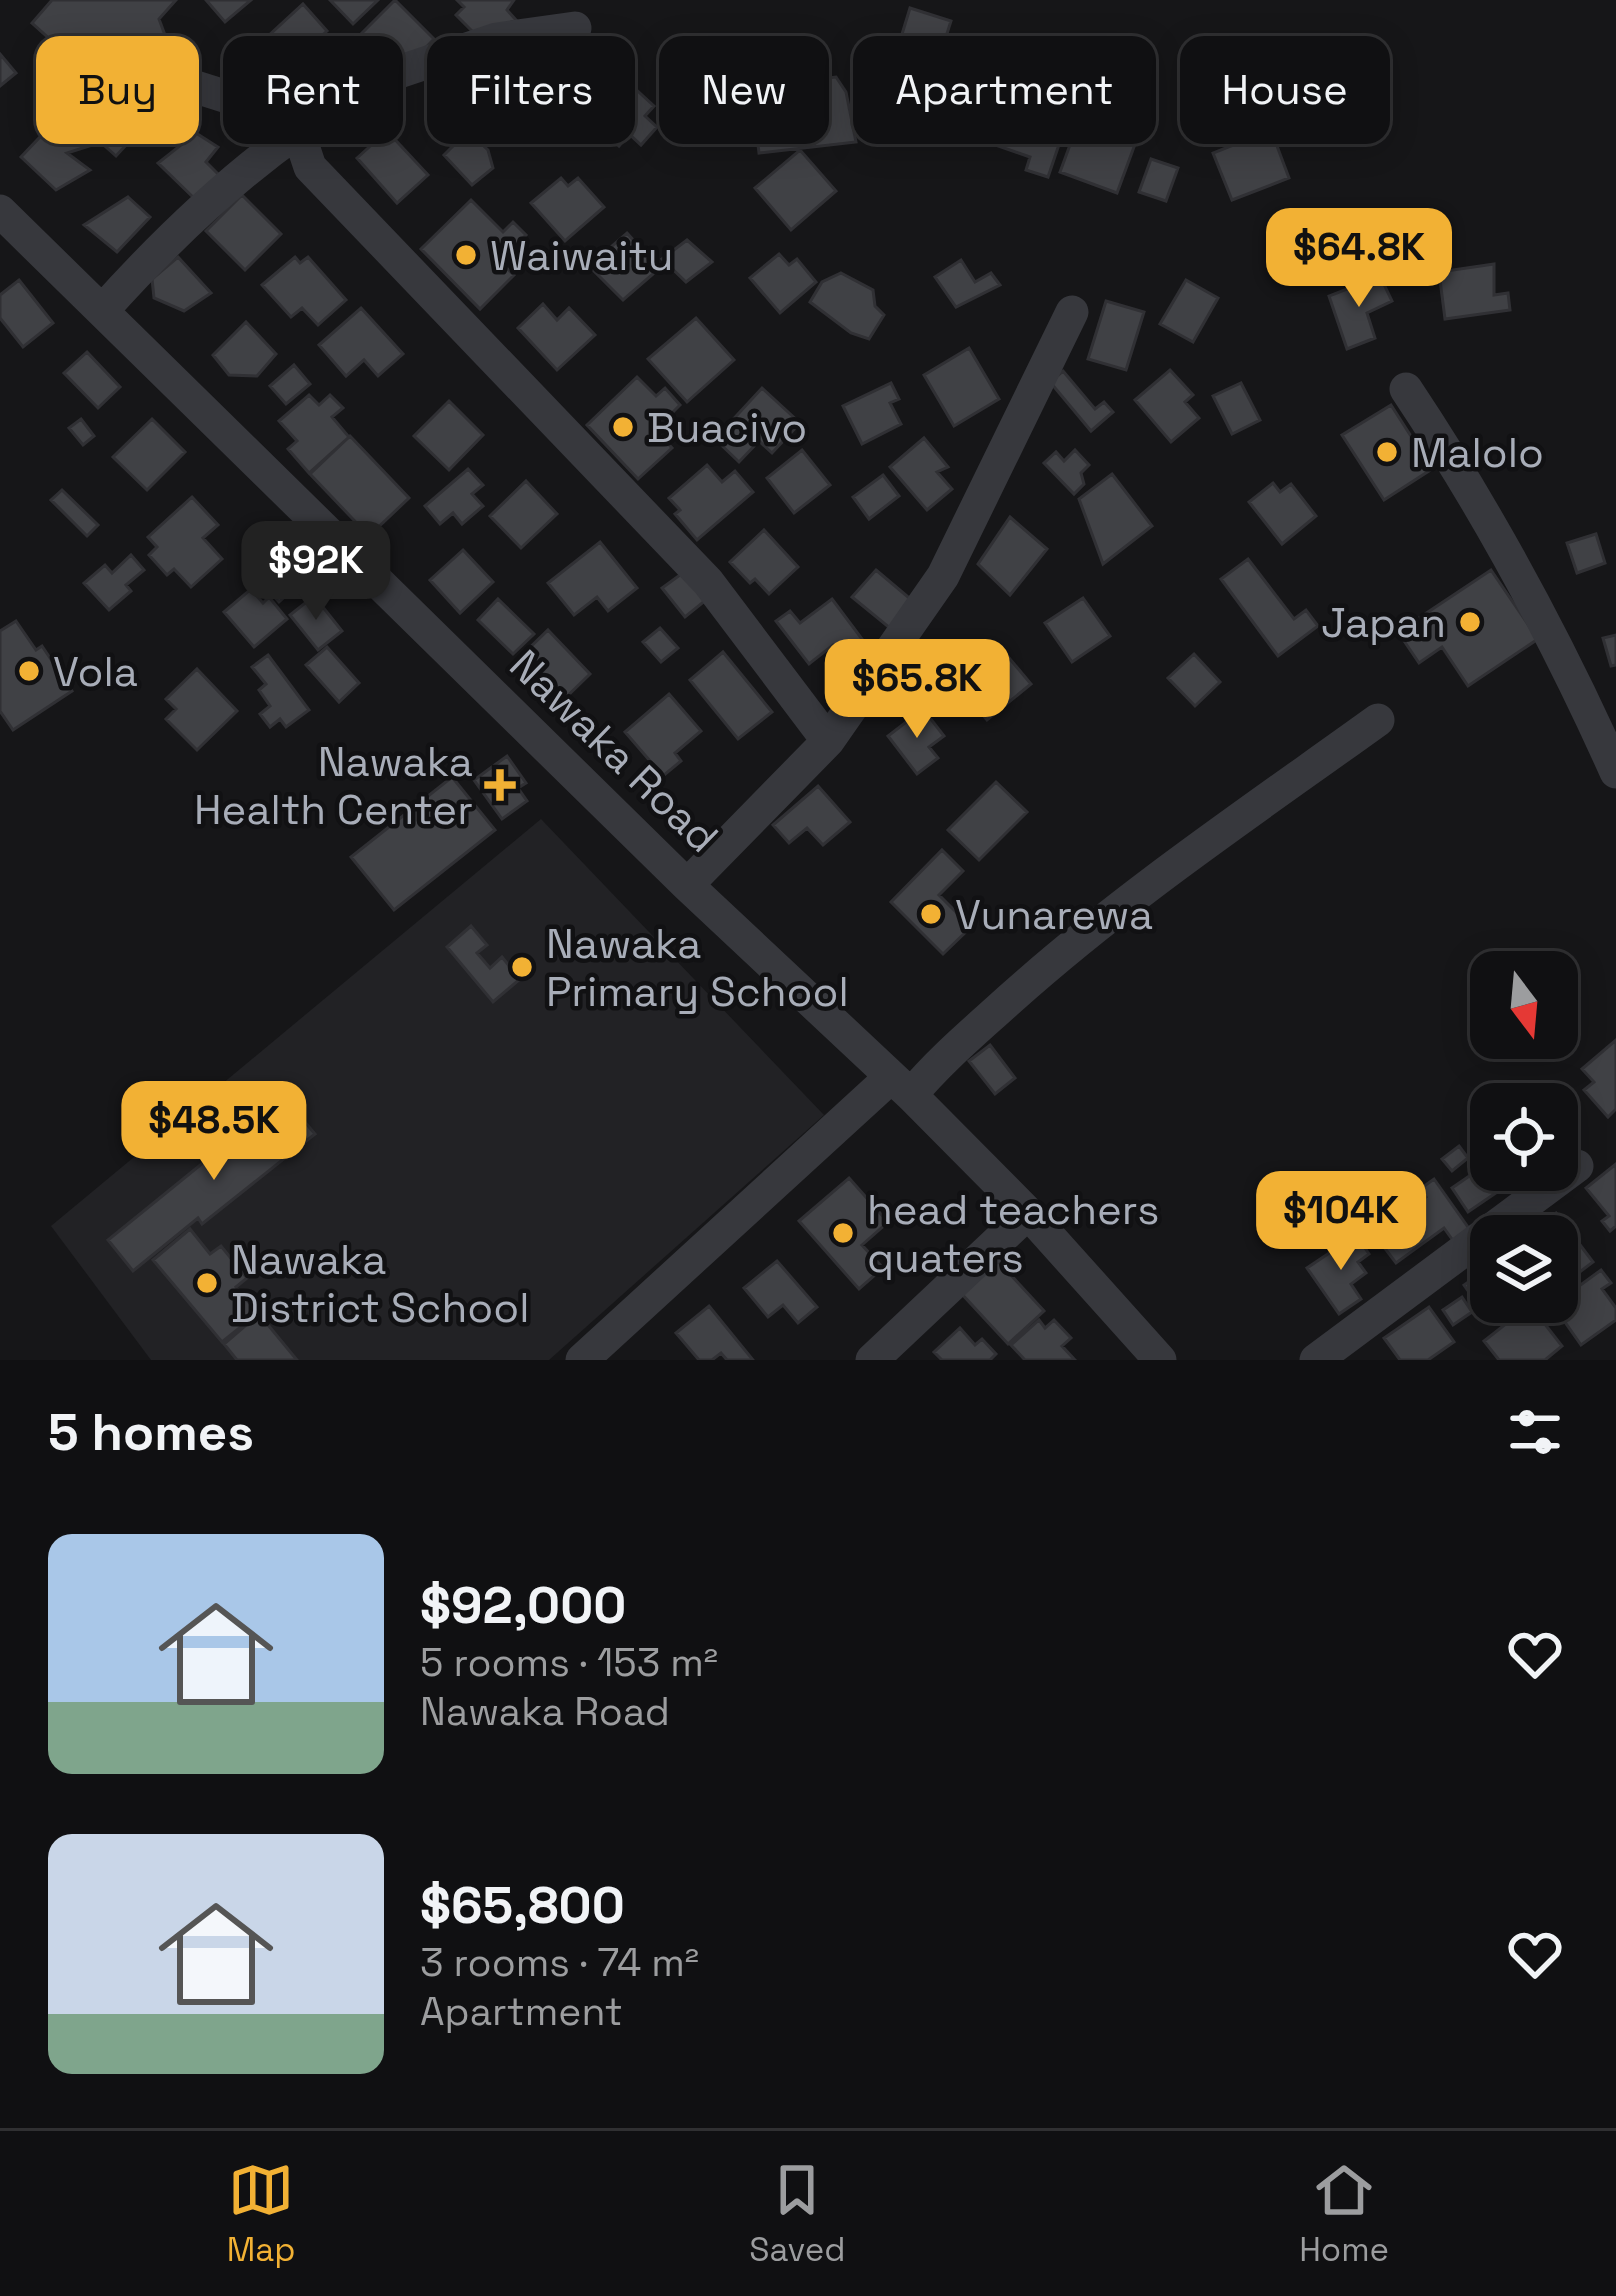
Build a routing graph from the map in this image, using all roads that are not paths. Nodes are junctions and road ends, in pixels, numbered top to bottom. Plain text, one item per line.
1 (575, 28) dead end
2 (403, 71) edge
3 (280, 144) edge
4 (302, 144) edge
5 (0, 211) edge
6 (102, 311) junction
7 (1072, 312) dead end
8 (1406, 389) dead end
9 (1378, 721) dead end
10 (828, 741) junction
11 (1616, 772) edge
12 (687, 885) junction
13 (901, 1086) junction
14 (1543, 1191) edge
15 (1028, 1213) junction
16 (582, 1360) edge
17 (872, 1360) edge
18 (1160, 1360) edge
19 (1316, 1360) edge

1 - 2 street
3 - 6 street
4 - 10 street
5 - 6 street, Nawaka Road
6 - 12 street, Nawaka Road
7 - 10 street
8 - 11 street
9 - 13 street
10 - 12 street
12 - 13 street, Nawaka Road
13 - 15 street, Nawaka Road
13 - 16 street
14 - 19 street
15 - 17 street
15 - 18 street, Nawaka Road

